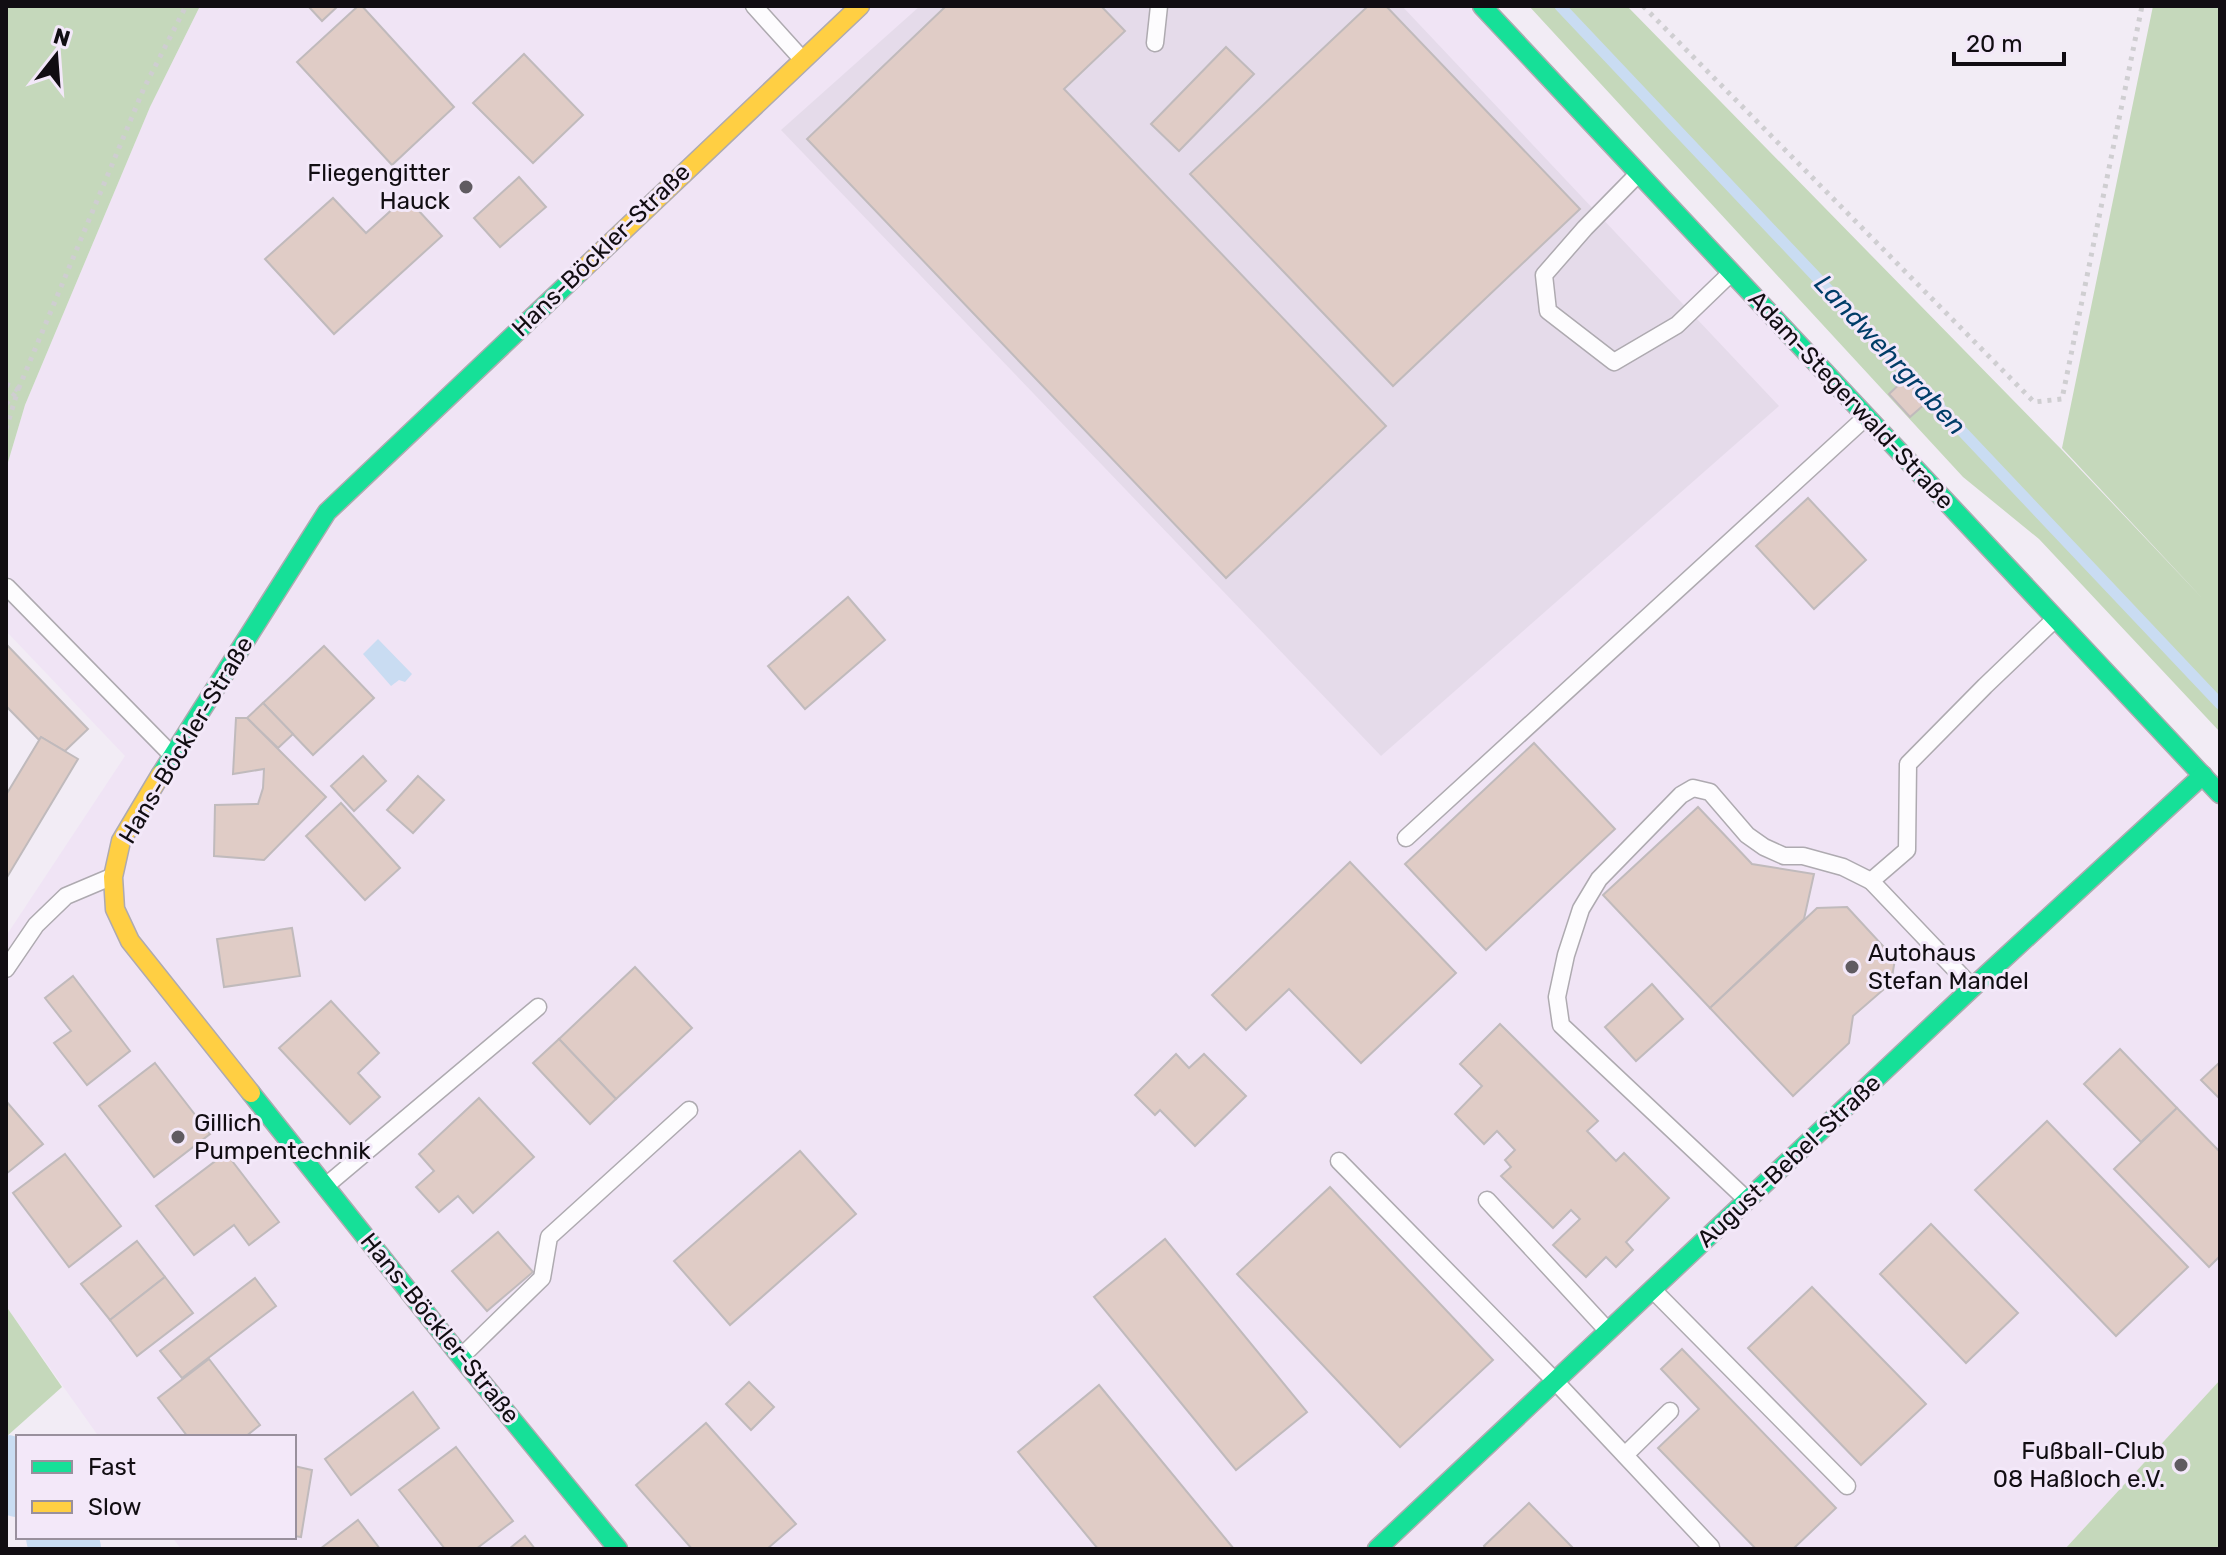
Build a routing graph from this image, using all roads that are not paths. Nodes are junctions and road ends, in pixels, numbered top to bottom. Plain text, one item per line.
1 (754, 6) edge
2 (860, 6) edge
3 (1159, 6) edge
4 (1482, 6) edge
5 (1155, 43) dead end
6 (802, 59) junction
7 (1638, 174) junction
8 (1732, 272) junction
9 (1867, 417) junction
10 (7, 587) edge
11 (2055, 618) junction
12 (173, 755) junction
13 (2203, 775) junction
14 (2220, 794) edge
15 (1406, 838) dead end
16 (113, 877) junction
17 (1871, 881) junction
18 (6, 969) edge
19 (1972, 988) junction
20 (538, 1007) dead end
21 (689, 1110) dead end
22 (1339, 1161) dead end
23 (326, 1185) junction
24 (1487, 1200) dead end
25 (1747, 1200) junction
26 (1653, 1289) junction
27 (1608, 1331) junction
28 (461, 1357) junction
29 (1555, 1381) junction
30 (1670, 1411) dead end
31 (1625, 1455) junction
32 (1847, 1486) dead end
33 (1711, 1547) dead end
34 (618, 1549) edge
35 (1377, 1549) edge

1 - 6 lane
2 - 6 street, Hans-Böckler-Straße
3 - 5 lane
4 - 7 street, Adam-Stegerwald-Straße
6 - 12 street, Hans-Böckler-Straße
7 - 8 street, Adam-Stegerwald-Straße
7 - 8 lane
8 - 9 street, Adam-Stegerwald-Straße
9 - 11 street, Adam-Stegerwald-Straße
9 - 15 lane
10 - 12 lane
11 - 13 street, Adam-Stegerwald-Straße
11 - 17 lane
12 - 16 street, Hans-Böckler-Straße
13 - 14 street, Adam-Stegerwald-Straße
13 - 19 street, August-Bebel-Straße
16 - 18 lane
16 - 23 street, Hans-Böckler-Straße
17 - 19 lane
17 - 25 lane
19 - 25 street, August-Bebel-Straße
20 - 23 lane
21 - 28 lane
22 - 29 lane
23 - 28 street, Hans-Böckler-Straße
24 - 27 lane
25 - 26 street, August-Bebel-Straße
26 - 27 street, August-Bebel-Straße
26 - 32 lane
27 - 29 street, August-Bebel-Straße
28 - 34 street, Hans-Böckler-Straße
29 - 31 lane
29 - 35 street, August-Bebel-Straße
30 - 31 lane
31 - 33 lane

